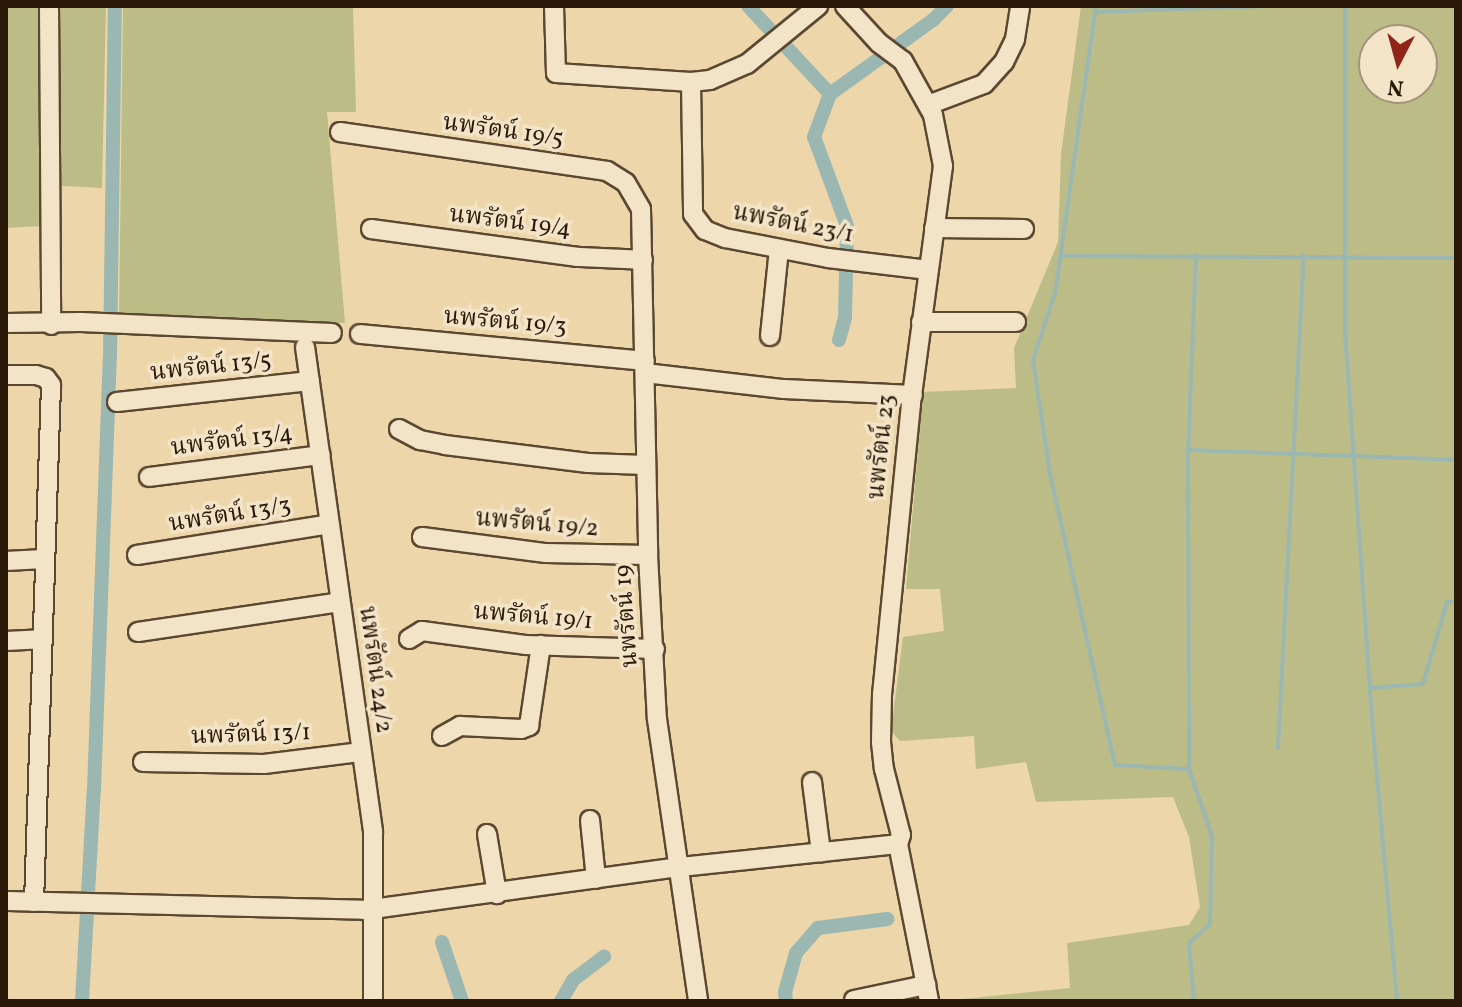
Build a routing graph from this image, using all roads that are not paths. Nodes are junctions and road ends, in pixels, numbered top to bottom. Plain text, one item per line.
1 (49, 6) edge
2 (554, 6) edge
3 (818, 6) edge
4 (845, 6) edge
5 (1020, 6) edge
6 (691, 82) junction
7 (928, 105) junction
8 (340, 132) dead end
9 (641, 209) joint
10 (934, 228) junction
11 (371, 229) dead end
12 (1024, 229) dead end
13 (779, 249) junction
14 (643, 260) junction
15 (928, 270) junction
16 (921, 322) junction
17 (1016, 322) dead end
18 (6, 323) edge
19 (51, 325) junction
20 (332, 333) dead end
21 (360, 334) dead end
22 (770, 336) dead end
23 (305, 347) dead end
24 (645, 367) junction
25 (6, 375) edge
26 (310, 381) junction
27 (913, 395) junction
28 (117, 402) dead end
29 (399, 429) dead end
30 (321, 455) junction
31 (646, 465) junction
32 (149, 477) dead end
33 (330, 524) junction
34 (422, 537) dead end
35 (137, 555) dead end
36 (648, 555) junction
37 (44, 559) junction
38 (6, 561) edge
39 (340, 602) junction
40 (138, 632) dead end
41 (41, 639) junction
42 (409, 639) dead end
43 (6, 641) edge
44 (541, 645) junction
45 (655, 649) junction
46 (442, 736) dead end
47 (361, 752) junction
48 (143, 762) dead end
49 (812, 782) dead end
50 (590, 820) dead end
51 (487, 834) dead end
52 (898, 844) junction
53 (821, 852) junction
54 (680, 867) junction
55 (596, 879) junction
56 (497, 894) junction
57 (6, 901) edge
58 (34, 902) junction
59 (372, 909) junction
60 (927, 993) edge
61 (854, 1000) edge
62 (373, 1001) edge
63 (698, 1001) edge

1 - 19 street
2 - 6 street
3 - 6 street
4 - 7 street, นพรัตน์ 23
5 - 7 street
6 - 13 street, นพรัตน์ 23/1
7 - 10 street, นพรัตน์ 23
8 - 9 street, นพรัตน์ 19/5
9 - 14 street, นพรัตน์ 19
10 - 12 street
10 - 15 street, นพรัตน์ 23
11 - 14 street, นพรัตน์ 19/4
13 - 15 street, นพรัตน์ 23/1
13 - 22 street
14 - 24 street, นพรัตน์ 19
15 - 16 street, นพรัตน์ 23
16 - 17 street
16 - 27 street, นพรัตน์ 23
18 - 19 street
19 - 20 street
21 - 24 street, นพรัตน์ 19/3
23 - 26 street, นพรัตน์ 24/2
24 - 27 street, นพรัตน์ 19/3
24 - 31 street, นพรัตน์ 19
25 - 37 street
26 - 28 street, นพรัตน์ 13/5
26 - 30 street, นพรัตน์ 24/2
27 - 52 street, นพรัตน์ 23
29 - 31 street
30 - 32 street, นพรัตน์ 13/4
30 - 33 street, นพรัตน์ 24/2
31 - 36 street, นพรัตน์ 19
33 - 35 street, นพรัตน์ 13/3
33 - 39 street, นพรัตน์ 24/2
34 - 36 street, นพรัตน์ 19/2
36 - 45 street, นพรัตน์ 19
37 - 38 street
37 - 41 street
39 - 40 street
39 - 47 street, นพรัตน์ 24/2
41 - 43 street
41 - 58 street
42 - 44 street, นพรัตน์ 19/1
44 - 45 street, นพรัตน์ 19/1
44 - 46 street
45 - 54 street, นพรัตน์ 19
47 - 48 street, นพรัตน์ 13/1
47 - 59 street, นพรัตน์ 24/2
49 - 53 street
50 - 55 street
51 - 56 street
52 - 53 street
52 - 60 street, นพรัตน์ 23
53 - 54 street
54 - 55 street
54 - 63 street, นพรัตน์ 19
55 - 56 street
56 - 59 street
57 - 58 street
58 - 59 street
59 - 62 street, นพรัตน์ 24/2
60 - 61 street

